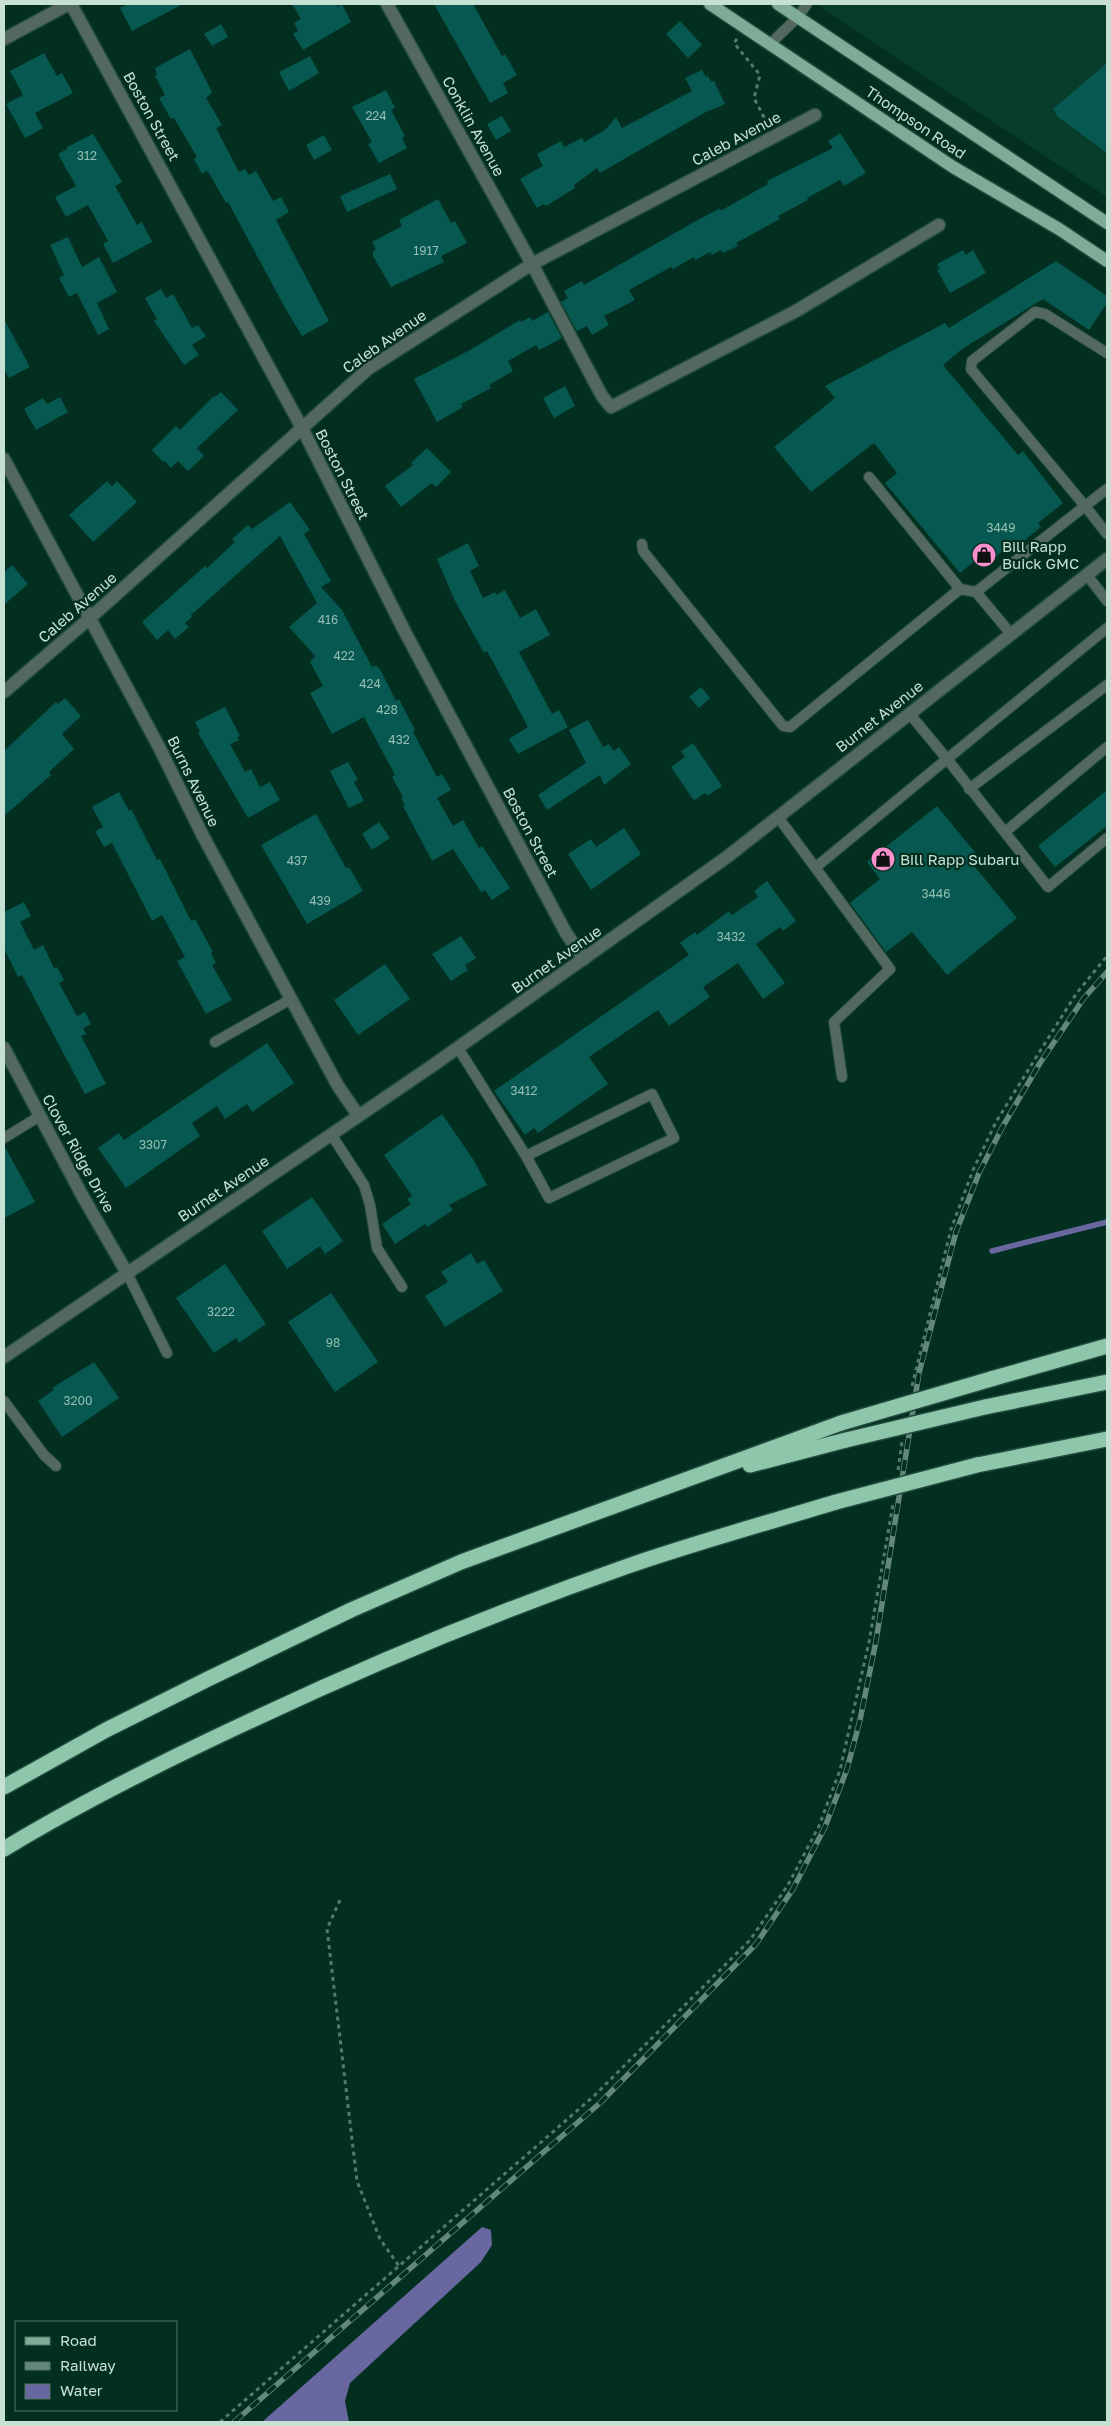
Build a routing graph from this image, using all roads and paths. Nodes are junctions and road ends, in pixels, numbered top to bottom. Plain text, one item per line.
1 (70, 4) edge
2 (387, 4) edge
3 (710, 4) edge
4 (778, 4) edge
5 (807, 4) edge
6 (798, 18) junction
7 (744, 27) junction
8 (4, 39) edge
9 (770, 44) junction
10 (815, 115) dead end
11 (774, 136) junction
12 (1107, 223) edge
13 (939, 225) dead end
14 (1107, 261) edge
15 (532, 264) junction
16 (1107, 353) edge
17 (302, 428) junction
18 (4, 459) edge
19 (869, 477) dead end
20 (1107, 489) edge
21 (1085, 506) junction
22 (1107, 534) edge
23 (642, 544) dead end
24 (1107, 559) edge
25 (1087, 575) junction
26 (960, 588) junction
27 (976, 592) junction
28 (1107, 601) edge
29 (90, 618) junction
30 (1107, 628) edge
31 (1011, 634) junction
32 (1107, 686) edge
33 (4, 692) edge
34 (909, 713) junction
35 (1107, 748) edge
36 (947, 759) junction
37 (969, 789) junction
38 (778, 817) junction
39 (1005, 832) junction
40 (1107, 838) edge
41 (816, 867) junction
42 (1107, 956) edge
43 (584, 960) junction
44 (291, 999) junction
45 (215, 1042) dead end
46 (4, 1048) edge
47 (458, 1048) junction
48 (842, 1077) dead end
49 (358, 1115) junction
50 (40, 1116) junction
51 (331, 1134) junction
52 (4, 1138) edge
53 (526, 1156) junction
54 (127, 1273) junction
55 (402, 1287) dead end
56 (1107, 1346) edge
57 (167, 1353) dead end
58 (4, 1357) edge
59 (1107, 1382) edge
60 (911, 1392) dead end
61 (4, 1401) edge
62 (903, 1437) dead end
63 (1107, 1439) edge
64 (56, 1466) dead end
65 (898, 1473) dead end
66 (663, 1486) junction
67 (894, 1500) dead end
68 (4, 1787) edge
69 (4, 1849) edge
70 (340, 1900) dead end
71 (399, 2266) junction
72 (220, 2422) edge

1 - 8 street
1 - 17 street, Boston Street
2 - 15 street, Conklin Avenue
3 - 7 main road, Thompson Road
4 - 6 main road, Thompson Road
5 - 6 lane
6 - 9 lane
6 - 12 main road, Thompson Road
7 - 9 main road, Thompson Road
7 - 11 path
9 - 14 main road, Thompson Road
10 - 11 street, Caleb Avenue
11 - 15 street, Caleb Avenue
13 - 15 street, Conklin Avenue
15 - 17 street, Caleb Avenue
16 - 21 lane
17 - 29 street, Caleb Avenue
17 - 43 street, Boston Street
18 - 29 street, Burns Avenue
19 - 26 lane
20 - 21 lane
21 - 22 lane
21 - 27 lane
23 - 26 lane
24 - 25 street, Burnet Avenue
25 - 28 lane
25 - 31 street, Burnet Avenue
26 - 27 lane
27 - 31 lane
29 - 33 street, Caleb Avenue
29 - 44 street, Burns Avenue
30 - 36 lane
31 - 34 street, Burnet Avenue
32 - 37 lane
34 - 36 lane
34 - 38 street, Burnet Avenue
35 - 39 lane
36 - 37 lane
36 - 41 lane
37 - 39 lane
38 - 41 lane
38 - 43 street, Burnet Avenue
39 - 40 lane
41 - 48 lane
42 - 60 path
43 - 47 street, Burnet Avenue
44 - 45 lane
44 - 49 street, Burns Avenue
46 - 50 street, Clover Ridge Drive
47 - 49 street, Burnet Avenue
47 - 53 lane
49 - 51 street, Burnet Avenue
50 - 52 lane
50 - 54 street, Clover Ridge Drive
51 - 54 street, Burnet Avenue
51 - 55 lane
53 - 53 lane
54 - 57 lane
54 - 58 street, Burnet Avenue
56 - 66 highway, bridge
59 - 66 highway, bridge
61 - 64 lane
62 - 65 path
63 - 69 highway, bridge
66 - 68 highway
67 - 71 path
70 - 71 path
71 - 72 path

